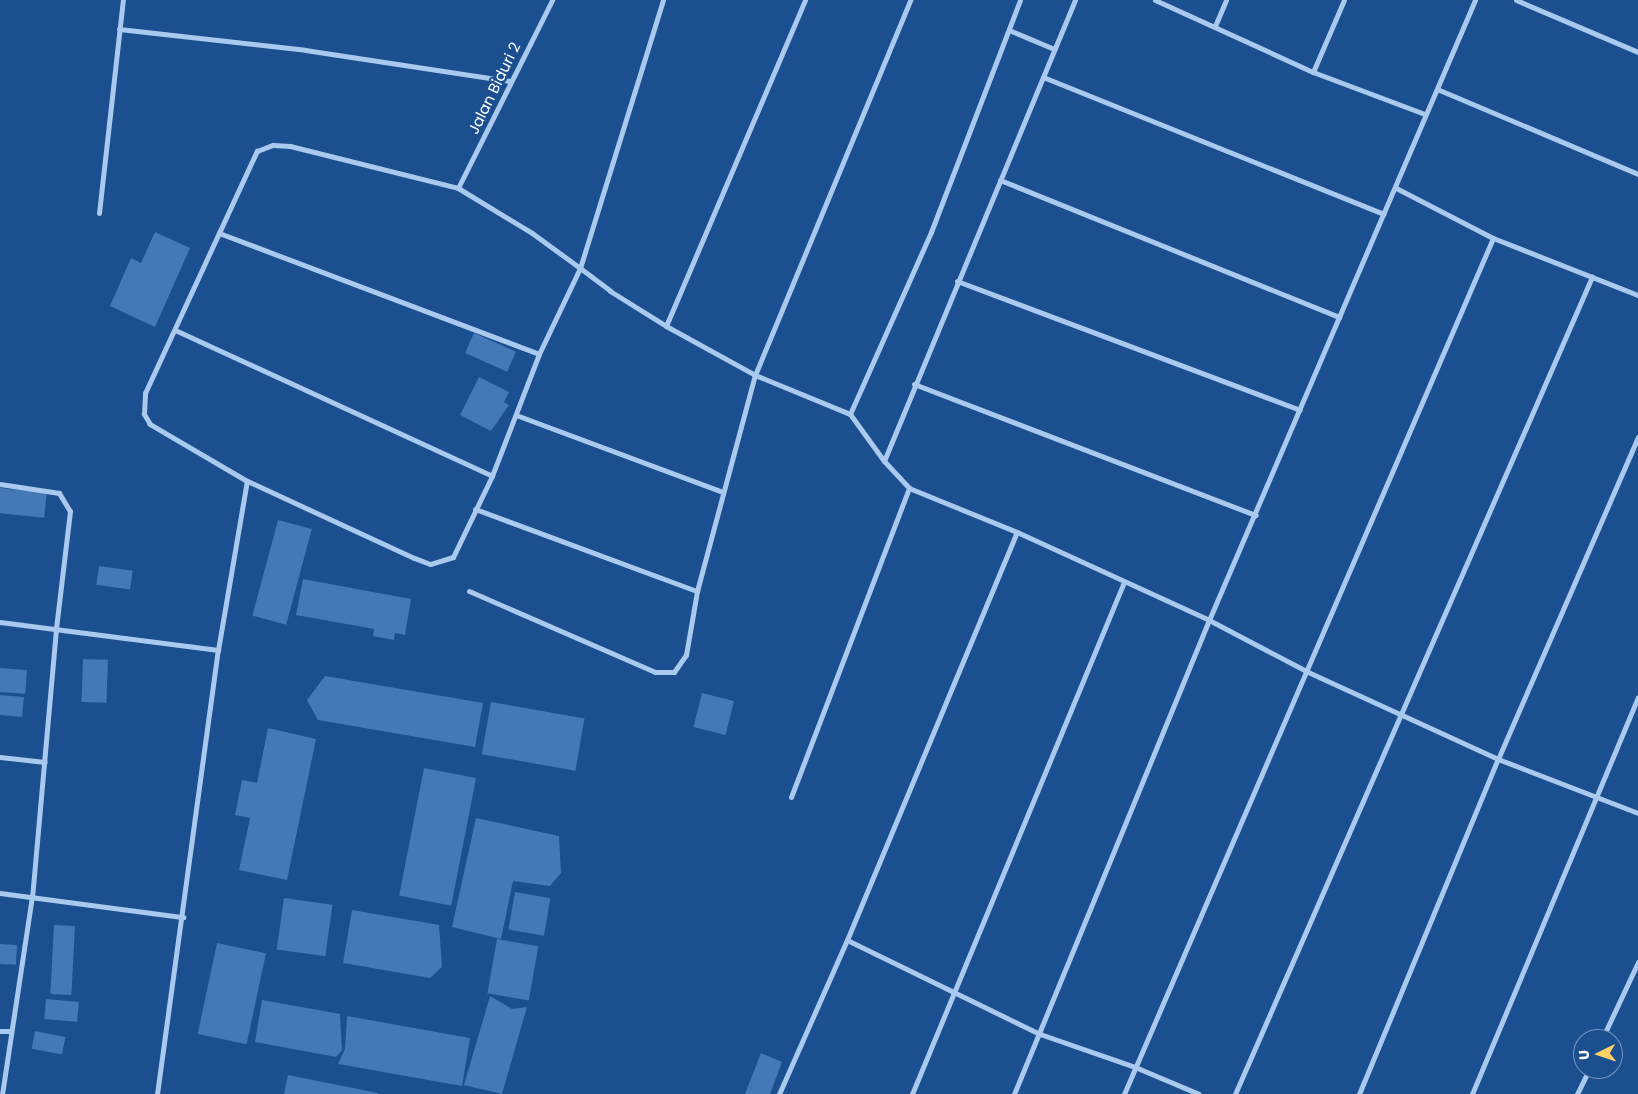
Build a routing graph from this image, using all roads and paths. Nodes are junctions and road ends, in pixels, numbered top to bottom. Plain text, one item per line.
1 (123, 0) edge
2 (552, 0) edge
3 (663, 0) edge
4 (805, 0) edge
5 (910, 0) edge
6 (1020, 0) edge
7 (1075, 0) edge
8 (1155, 0) edge
9 (1226, 0) edge
10 (1344, 0) edge
11 (1475, 0) edge
12 (1516, 0) edge
13 (1215, 26) junction
14 (119, 29) junction
15 (1009, 30) junction
16 (1054, 49) junction
17 (1638, 52) edge
18 (1313, 72) junction
19 (1043, 77) junction
20 (510, 81) junction
21 (1437, 89) junction
22 (1425, 114) junction
23 (1638, 174) edge
24 (1000, 180) junction
25 (458, 188) junction
26 (1396, 188) junction
27 (99, 213) dead end
28 (1383, 214) junction
29 (219, 234) junction
30 (1493, 238) junction
31 (580, 268) junction
32 (1592, 277) junction
33 (957, 281) junction
34 (1638, 295) edge
35 (1339, 318) junction
36 (666, 326) junction
37 (176, 330) junction
38 (539, 354) junction
39 (755, 375) junction
40 (914, 384) junction
41 (1300, 410) junction
42 (516, 414) junction
43 (850, 414) junction
44 (1638, 437) edge
45 (884, 462) junction
46 (492, 476) junction
47 (247, 481) junction
48 (0, 484) edge
49 (909, 488) junction
50 (723, 492) junction
51 (475, 509) junction
52 (1256, 515) junction
53 (1017, 532) junction
54 (1124, 582) junction
55 (469, 591) dead end
56 (697, 591) junction
57 (1208, 620) junction
58 (0, 622) edge
59 (56, 629) junction
60 (218, 650) junction
61 (1308, 672) junction
62 (1638, 697) edge
63 (1402, 713) junction
64 (0, 757) edge
65 (1498, 759) junction
66 (45, 762) junction
67 (1596, 796) junction
68 (791, 797) dead end
69 (1638, 812) edge
70 (0, 893) edge
71 (32, 896) junction
72 (184, 917) junction
73 (847, 940) junction
74 (1638, 962) edge
75 (956, 993) junction
76 (1607, 1029) edge
77 (0, 1030) edge
78 (9, 1032) junction
79 (1040, 1034) junction
80 (1135, 1067) junction
81 (1584, 1079) edge
82 (2, 1094) edge
83 (157, 1094) edge
84 (779, 1094) edge
85 (912, 1094) edge
86 (1014, 1094) edge
87 (1124, 1094) edge
88 (1199, 1094) edge
89 (1235, 1094) edge
90 (1358, 1094) edge
91 (1472, 1094) edge
92 (1577, 1094) edge

1 - 14 street
2 - 20 street, Jalan Biduri 2
3 - 31 street
4 - 36 street
5 - 39 street
6 - 15 street
7 - 16 street
8 - 13 street
9 - 13 street
10 - 18 street
11 - 21 street
12 - 17 street
13 - 18 street
14 - 20 street
14 - 27 street
15 - 16 street
15 - 43 street
16 - 19 street
18 - 22 street
19 - 24 street
19 - 28 street
20 - 25 street, Jalan Biduri 2
21 - 22 street
21 - 23 street
22 - 26 street
24 - 33 street
24 - 35 street
25 - 29 street
25 - 31 street
26 - 28 street
26 - 30 street
28 - 35 street
29 - 37 street
29 - 38 street
30 - 32 street
30 - 61 street
31 - 36 street
31 - 38 street
32 - 34 street
32 - 63 street
33 - 40 street
33 - 41 street
35 - 41 street
36 - 39 street
37 - 46 street
37 - 47 street
38 - 42 street
39 - 43 street
39 - 50 street
40 - 45 street
40 - 52 street
41 - 52 street
42 - 46 street
42 - 50 street
43 - 45 street
44 - 65 street
45 - 49 street
46 - 51 street
47 - 51 street
47 - 60 street
48 - 59 street
49 - 53 street
49 - 68 street
50 - 56 street
51 - 56 street
52 - 57 street
53 - 54 street
53 - 73 street
54 - 57 street
54 - 75 street
55 - 56 street
57 - 61 street
57 - 79 street
58 - 59 street
59 - 60 street
59 - 66 street
60 - 72 street
61 - 63 street
61 - 80 street
62 - 67 street
63 - 65 street
63 - 89 street
64 - 66 street
65 - 67 street
65 - 90 street
66 - 71 street
67 - 69 street
67 - 91 street
70 - 71 street
71 - 72 street
71 - 78 street
72 - 83 street
73 - 75 street
73 - 84 street
74 - 76 street
75 - 79 street
75 - 85 street
77 - 78 street
78 - 82 street
79 - 80 street
79 - 86 street
80 - 87 street
80 - 88 street
81 - 92 street

